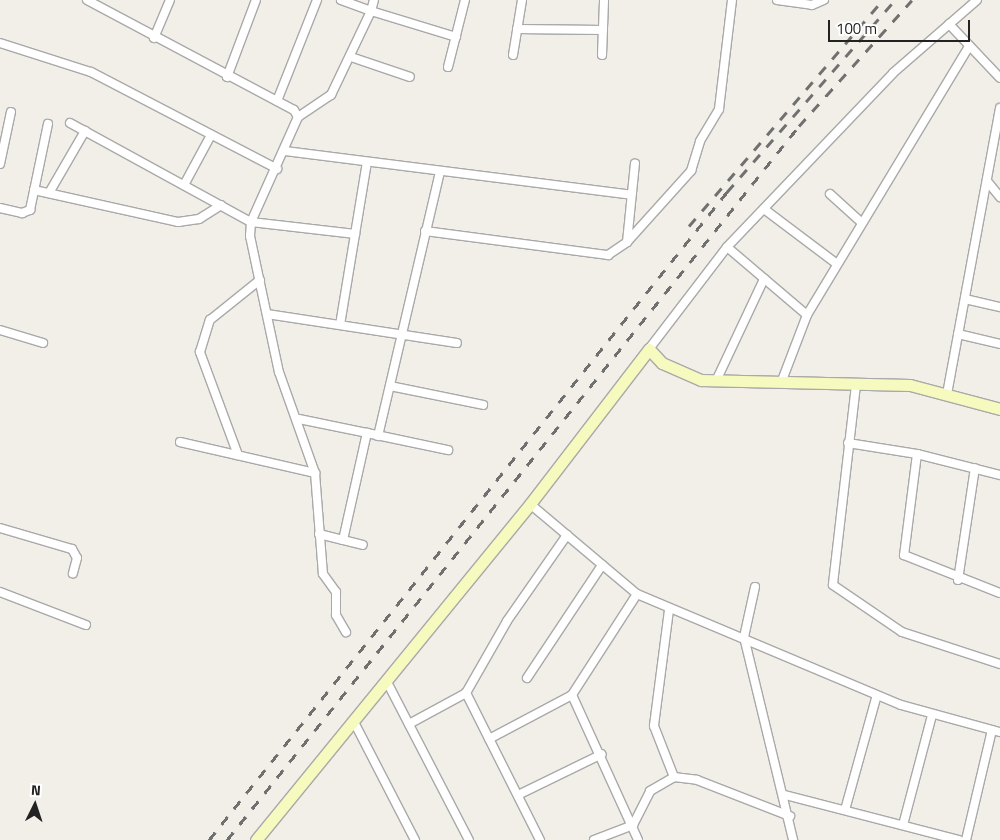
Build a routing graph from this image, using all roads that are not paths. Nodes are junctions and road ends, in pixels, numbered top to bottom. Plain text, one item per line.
1 (87, 0) edge
2 (170, 0) edge
3 (256, 0) edge
4 (317, 0) edge
5 (341, 0) edge
6 (374, 0) edge
7 (465, 0) edge
8 (522, 0) edge
9 (604, 0) edge
10 (732, 0) edge
11 (782, 0) edge
12 (824, 0) edge
13 (978, 0) edge
14 (371, 11) junction
15 (949, 24) junction
16 (517, 30) junction
17 (603, 30) junction
18 (154, 38) junction
19 (456, 38) junction
20 (0, 42) edge
21 (969, 46) junction
22 (513, 55) dead end
23 (602, 55) dead end
24 (351, 57) junction
25 (448, 67) dead end
26 (227, 77) junction
27 (410, 77) dead end
28 (1000, 78) edge
29 (277, 101) junction
30 (1000, 108) edge
31 (11, 112) dead end
32 (298, 117) junction
33 (70, 123) dead end
34 (48, 124) dead end
35 (85, 131) junction
36 (211, 135) junction
37 (285, 151) junction
38 (367, 162) junction
39 (635, 163) dead end
40 (0, 164) edge
41 (277, 169) junction
42 (440, 171) junction
43 (986, 181) junction
44 (184, 185) junction
45 (34, 190) junction
46 (49, 193) junction
47 (830, 194) dead end
48 (632, 195) junction
49 (1000, 197) edge
50 (221, 205) junction
51 (0, 208) edge
52 (764, 208) junction
53 (251, 222) junction
54 (862, 223) junction
55 (425, 231) junction
56 (355, 234) junction
57 (627, 242) junction
58 (726, 247) junction
59 (837, 264) junction
60 (764, 279) junction
61 (260, 280) junction
62 (965, 298) junction
63 (1000, 307) edge
64 (267, 314) junction
65 (807, 315) junction
66 (340, 325) junction
67 (0, 330) edge
68 (401, 334) junction
69 (958, 334) junction
70 (43, 343) dead end
71 (458, 343) dead end
72 (1000, 344) edge
73 (649, 349) junction
74 (716, 381) junction
75 (781, 383) junction
76 (390, 386) junction
77 (856, 386) junction
78 (947, 394) junction
79 (483, 405) dead end
80 (1000, 409) edge
81 (299, 419) junction
82 (366, 434) junction
83 (378, 436) junction
84 (180, 442) dead end
85 (848, 443) junction
86 (448, 450) dead end
87 (917, 454) junction
88 (238, 455) junction
89 (975, 468) junction
90 (315, 473) junction
91 (1000, 475) edge
92 (530, 504) junction
93 (0, 528) edge
94 (319, 534) junction
95 (567, 535) junction
96 (343, 540) junction
97 (364, 545) dead end
98 (602, 564) junction
99 (73, 574) dead end
100 (958, 580) junction
101 (754, 587) dead end
102 (0, 592) edge
103 (637, 594) junction
104 (1000, 594) edge
105 (669, 610) junction
106 (86, 625) dead end
107 (346, 632) dead end
108 (744, 637) junction
109 (1000, 664) edge
110 (527, 678) dead end
111 (387, 682) junction
112 (466, 694) junction
113 (572, 695) junction
114 (877, 695) junction
115 (932, 715) junction
116 (354, 722) junction
117 (409, 724) junction
118 (996, 731) edge
119 (489, 739) junction
120 (602, 754) junction
121 (674, 777) junction
122 (785, 795) junction
123 (518, 796) junction
124 (845, 810) junction
125 (790, 816) junction
126 (633, 825) junction
127 (903, 825) junction
128 (256, 840) edge
129 (415, 840) edge
130 (469, 840) edge
131 (540, 840) edge
132 (594, 840) edge
133 (638, 840) edge
134 (793, 840) edge
135 (959, 840) edge
136 (966, 840) edge

1 - 18 street
2 - 18 street
3 - 26 street
4 - 29 street
5 - 14 street
6 - 14 street
7 - 19 street
8 - 16 street
9 - 17 street
10 - 57 street
11 - 12 street
13 - 15 street
14 - 19 street
14 - 24 street
15 - 21 street
15 - 52 street
16 - 17 street
16 - 22 street
17 - 23 street
18 - 26 street
19 - 25 street
20 - 36 street
21 - 28 street
21 - 54 street
24 - 27 street
24 - 32 street
26 - 29 street
29 - 32 street
30 - 43 street
31 - 40 street
32 - 37 street
33 - 35 street
34 - 45 street
35 - 44 street
35 - 46 street
36 - 41 street
36 - 44 street
37 - 38 street
37 - 41 street
38 - 42 street
38 - 56 street
39 - 48 street
41 - 53 street
42 - 48 street
42 - 55 street
43 - 49 street
43 - 62 street
44 - 50 street
45 - 46 street
45 - 51 street
46 - 50 street
47 - 54 street
48 - 57 street
50 - 53 street
52 - 58 street
52 - 59 street
53 - 56 street
53 - 61 street
54 - 59 street
55 - 57 street
55 - 68 street
56 - 66 street
58 - 60 street
58 - 73 street
59 - 65 street
60 - 65 street
60 - 74 street
61 - 64 street
61 - 88 street
62 - 63 street
62 - 69 street
64 - 66 street
64 - 81 street
65 - 75 street
66 - 68 street
67 - 70 street
68 - 71 street
68 - 76 street
69 - 72 street
69 - 78 street
73 - 74 street
73 - 92 street
74 - 75 street
75 - 77 street
76 - 79 street
76 - 83 street
77 - 78 street
77 - 85 street
78 - 80 street
81 - 82 street
81 - 90 street
82 - 83 street
82 - 96 street
83 - 86 street
84 - 88 street
85 - 87 street
85 - 109 street
87 - 89 street
87 - 100 street
88 - 90 street
89 - 91 street
89 - 100 street
90 - 94 street
92 - 95 street
92 - 111 street
93 - 99 street
94 - 96 street
94 - 107 street
95 - 98 street
95 - 112 street
96 - 97 street
98 - 103 street
98 - 110 street
100 - 104 street
101 - 108 street
102 - 106 street
103 - 105 street
103 - 113 street
105 - 108 street
105 - 121 street
108 - 114 street
108 - 122 street
111 - 116 street
111 - 117 street
112 - 117 street
112 - 119 street
113 - 119 street
113 - 120 street
114 - 115 street
114 - 124 street
115 - 118 street
115 - 127 street
116 - 128 street
116 - 129 street
117 - 130 street
118 - 136 street
119 - 123 street
120 - 123 street
120 - 126 street
121 - 125 street
121 - 126 street
122 - 124 street
122 - 125 street
123 - 131 street
124 - 127 street
125 - 134 street
126 - 132 street
126 - 133 street
127 - 135 street

